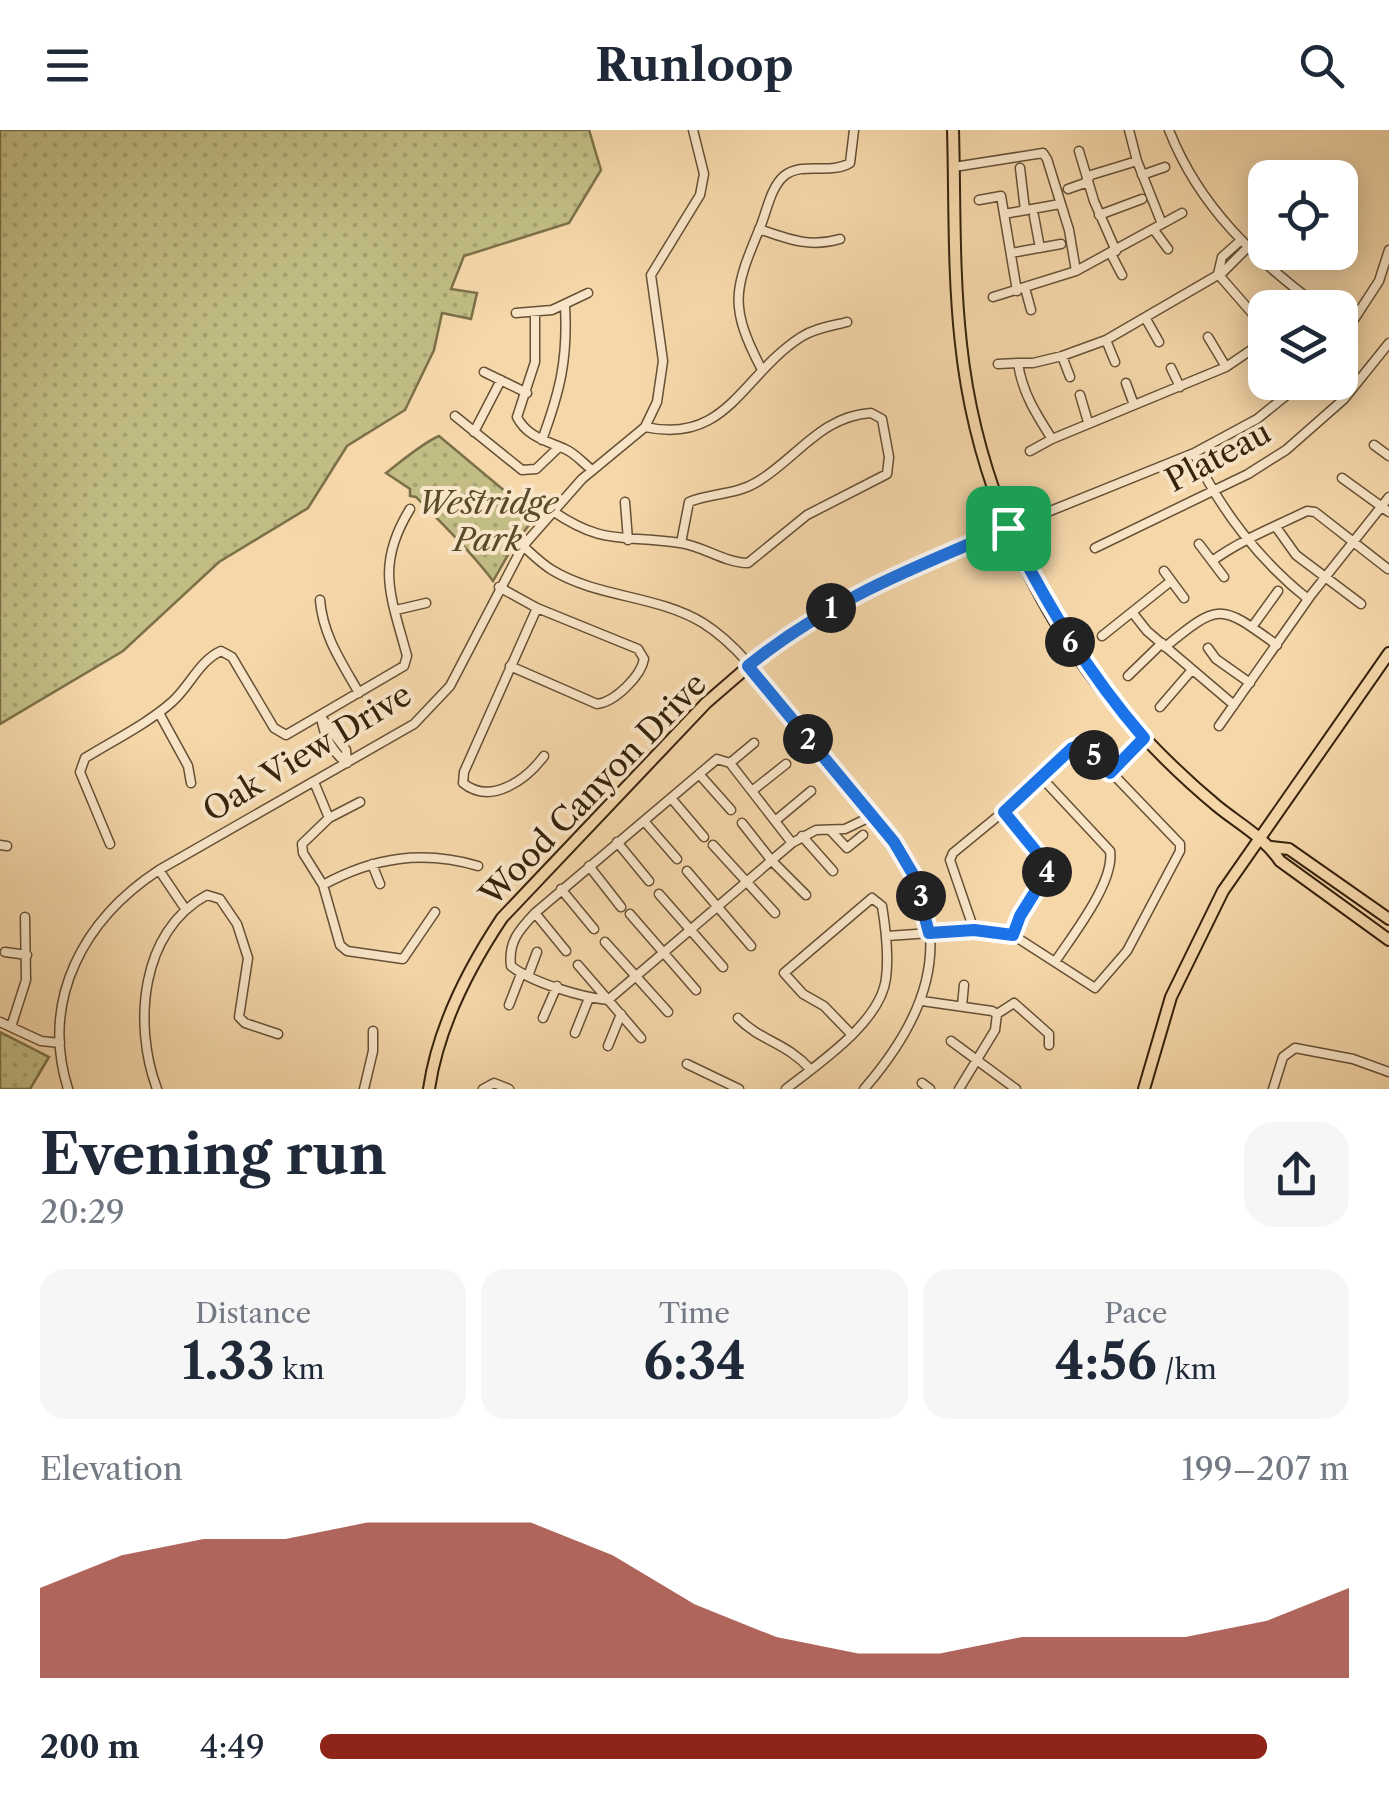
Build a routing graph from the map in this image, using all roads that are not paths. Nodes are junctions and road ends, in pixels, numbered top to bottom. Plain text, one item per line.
1 (693, 130) edge
2 (854, 130) edge
3 (954, 130) edge
4 (1129, 130) edge
5 (1170, 130) edge
6 (1079, 151) dead end
7 (1137, 161) junction
8 (954, 167) junction
9 (1165, 167) dead end
10 (1020, 168) dead end
11 (1142, 175) junction
12 (1087, 179) junction
13 (1068, 189) dead end
14 (1023, 192) junction
15 (1001, 196) junction
16 (1142, 198) dead end
17 (978, 200) dead end
18 (1060, 204) junction
19 (1030, 213) junction
20 (1182, 213) dead end
21 (1004, 214) junction
22 (1100, 215) junction
23 (1158, 227) junction
24 (760, 228) junction
25 (840, 240) dead end
26 (1061, 244) dead end
27 (1244, 245) junction
28 (1040, 248) junction
29 (1168, 249) dead end
30 (1389, 250) edge
31 (1114, 252) junction
32 (1011, 253) junction
33 (1076, 271) junction
34 (1122, 274) dead end
35 (1218, 274) junction
36 (1378, 281) junction
37 (1389, 286) edge
38 (1021, 290) junction
39 (1299, 290) edge
40 (588, 293) dead end
41 (993, 297) dead end
42 (565, 306) junction
43 (1031, 310) dead end
44 (1248, 310) edge
45 (535, 312) junction
46 (516, 314) dead end
47 (1358, 316) edge
48 (1146, 319) junction
49 (847, 322) dead end
50 (1208, 337) dead end
51 (1106, 340) junction
52 (1158, 342) dead end
53 (1389, 343) edge
54 (1248, 352) edge
55 (1062, 356) junction
56 (1018, 362) junction
57 (1114, 362) dead end
58 (998, 364) dead end
59 (1226, 366) junction
60 (1171, 368) dead end
61 (762, 370) junction
62 (484, 372) dead end
63 (1070, 378) dead end
64 (502, 380) junction
65 (1126, 383) dead end
66 (1180, 388) junction
67 (527, 393) junction
68 (1080, 395) dead end
69 (1280, 400) edge
70 (1134, 405) junction
71 (455, 416) dead end
72 (1088, 422) junction
73 (646, 426) junction
74 (474, 432) junction
75 (1052, 439) junction
76 (542, 440) junction
77 (1374, 445) dead end
78 (558, 447) junction
79 (1030, 451) dead end
80 (1194, 454) junction
81 (1389, 456) edge
82 (592, 470) junction
83 (1342, 478) dead end
84 (1212, 490) junction
85 (1389, 498) edge
86 (625, 502) dead end
87 (410, 509) dead end
88 (551, 510) junction
89 (1385, 510) edge
90 (1276, 527) junction
91 (1008, 528) junction
92 (1250, 538) junction
93 (628, 540) junction
94 (682, 543) junction
95 (1199, 544) dead end
96 (1354, 544) junction
97 (522, 546) junction
98 (1095, 548) dead end
99 (1212, 561) junction
100 (1388, 568) edge
101 (1164, 571) dead end
102 (1224, 576) dead end
103 (1327, 580) junction
104 (1172, 581) junction
105 (499, 587) junction
106 (1278, 591) dead end
107 (1184, 598) dead end
108 (1308, 599) junction
109 (320, 600) dead end
110 (426, 603) dead end
111 (1361, 604) dead end
112 (537, 608) junction
113 (396, 610) junction
114 (1132, 612) junction
115 (1252, 628) junction
116 (1102, 636) dead end
117 (1277, 644) junction
118 (1164, 645) junction
119 (1208, 648) dead end
120 (1389, 653) edge
121 (510, 666) junction
122 (748, 666) junction
123 (1191, 671) junction
124 (1128, 676) dead end
125 (1250, 683) junction
126 (359, 693) junction
127 (1234, 705) junction
128 (1160, 707) dead end
129 (159, 713) junction
130 (321, 716) junction
131 (1219, 726) dead end
132 (1144, 738) junction
133 (754, 743) dead end
134 (544, 756) dead end
135 (348, 763) junction
136 (730, 763) junction
137 (786, 764) dead end
138 (1110, 773) junction
139 (699, 774) junction
140 (1040, 777) junction
141 (314, 782) junction
142 (190, 783) dead end
143 (752, 791) junction
144 (811, 791) dead end
145 (671, 798) junction
146 (360, 802) dead end
147 (731, 810) dead end
148 (1004, 812) junction
149 (872, 816) junction
150 (329, 818) junction
151 (644, 820) junction
152 (775, 821) junction
153 (742, 824) dead end
154 (831, 830) junction
155 (862, 834) dead end
156 (802, 836) junction
157 (704, 837) dead end
158 (1260, 838) junction
159 (617, 842) junction
160 (792, 843) junction
161 (110, 844) dead end
162 (713, 844) dead end
163 (1270, 847) junction
164 (677, 860) dead end
165 (772, 861) junction
166 (372, 864) junction
167 (478, 866) dead end
168 (589, 866) junction
169 (159, 870) junction
170 (687, 871) dead end
171 (833, 871) dead end
172 (649, 881) dead end
173 (380, 884) dead end
174 (746, 884) junction
175 (322, 885) junction
176 (561, 889) junction
177 (659, 894) dead end
178 (806, 895) dead end
179 (621, 907) dead end
180 (718, 908) junction
181 (186, 910) junction
182 (435, 912) dead end
183 (535, 912) junction
184 (776, 913) dead end
185 (630, 914) dead end
186 (25, 916) dead end
187 (1389, 919) edge
188 (1373, 928) junction
189 (594, 929) dead end
190 (1389, 929) edge
191 (691, 930) junction
192 (974, 930) junction
193 (929, 933) junction
194 (1013, 935) junction
195 (886, 936) junction
196 (1389, 940) edge
197 (605, 942) dead end
198 (751, 946) dead end
199 (566, 951) dead end
200 (5, 952) dead end
201 (536, 952) dead end
202 (664, 952) junction
203 (27, 955) junction
204 (1055, 962) junction
205 (578, 965) dead end
206 (723, 967) dead end
207 (524, 975) junction
208 (635, 976) junction
209 (964, 985) dead end
210 (556, 986) junction
211 (696, 990) dead end
212 (589, 998) junction
213 (608, 1000) junction
214 (922, 1001) junction
215 (508, 1004) dead end
216 (962, 1006) junction
217 (668, 1012) dead end
218 (621, 1014) junction
219 (997, 1014) junction
220 (543, 1018) dead end
221 (738, 1018) dead end
222 (0, 1022) edge
223 (11, 1028) junction
224 (372, 1031) dead end
225 (575, 1032) dead end
226 (278, 1034) dead end
227 (852, 1034) junction
228 (641, 1038) dead end
229 (951, 1041) dead end
230 (60, 1043) junction
231 (1049, 1045) dead end
232 (608, 1046) dead end
233 (978, 1061) junction
234 (686, 1064) dead end
235 (810, 1070) junction
236 (1389, 1072) edge
237 (485, 1087) edge
238 (68, 1089) edge
239 (157, 1089) edge
240 (364, 1089) edge
241 (429, 1089) edge
242 (508, 1089) edge
243 (740, 1089) edge
244 (786, 1089) edge
245 (864, 1089) edge
246 (959, 1089) edge
247 (1016, 1089) edge
248 (1144, 1089) edge
249 (1273, 1089) edge

1 - 73 street
2 - 24 street
3 - 8 main road
4 - 7 street
5 - 27 street
6 - 12 street
7 - 11 street
7 - 12 street
8 - 18 street
8 - 91 main road
9 - 11 street
10 - 14 street
11 - 23 street
12 - 13 street
12 - 22 street
14 - 15 street
14 - 19 street
15 - 17 street
15 - 21 street
16 - 22 street
18 - 19 street
18 - 33 street
19 - 21 street
19 - 28 street
20 - 23 street
21 - 32 street
22 - 31 street
23 - 29 street
23 - 31 street
24 - 25 street
24 - 61 street
26 - 28 street
27 - 35 street
27 - 39 street
28 - 32 street
30 - 36 street
31 - 33 street
31 - 34 street
32 - 38 street
33 - 38 street
35 - 44 street
35 - 48 street
36 - 37 street
36 - 47 street
38 - 41 street
38 - 43 street
40 - 42 street
42 - 45 street
42 - 76 street
45 - 46 street
45 - 67 street
48 - 51 street
48 - 52 street
49 - 61 street
50 - 59 street
51 - 55 street
51 - 57 street
53 - 84 street, Plateau
54 - 59 street
55 - 56 street
55 - 63 street
56 - 58 street
56 - 75 street
59 - 66 street
60 - 66 street
61 - 73 street
62 - 64 street
64 - 67 street
64 - 74 street
65 - 70 street
66 - 70 street
67 - 76 street
68 - 72 street
69 - 80 street, Wood Canyon Drive
70 - 72 street
71 - 74 street
72 - 75 street
73 - 82 street, Oak View Drive
74 - 78 street
75 - 79 street
76 - 78 street
77 - 81 street
78 - 82 street
80 - 84 street
80 - 91 street, Wood Canyon Drive
82 - 88 street, Oak View Drive
83 - 89 street
84 - 92 street
84 - 98 street, Plateau
85 - 89 street
86 - 93 street
87 - 113 street
88 - 93 street
88 - 97 street, Oak View Drive
89 - 96 street
90 - 92 street
90 - 96 street
90 - 103 street
91 - 122 main road, Wood Canyon Drive
91 - 132 main road
92 - 99 street
92 - 108 street
93 - 94 street
94 - 94 street
95 - 99 street
96 - 100 street
96 - 103 street
97 - 105 street, Oak View Drive
97 - 122 street
99 - 102 street
101 - 104 street
103 - 108 street
103 - 111 street
104 - 107 street
104 - 114 street
105 - 112 street
105 - 135 street, Oak View Drive
106 - 115 street
108 - 117 street
109 - 126 street
110 - 113 street
112 - 121 street
112 - 121 street
113 - 126 street
114 - 116 street
114 - 118 street
115 - 117 street
115 - 118 street
117 - 125 street
118 - 123 street
118 - 124 street
119 - 125 street
120 - 158 main road
121 - 134 street
122 - 149 street
122 - 241 main road, Wood Canyon Drive
123 - 127 street
123 - 128 street
125 - 127 street
126 - 130 street
127 - 131 street
129 - 130 street
129 - 142 street
129 - 161 street
130 - 135 street
132 - 138 street
132 - 158 main road
133 - 136 street
135 - 141 street, Oak View Drive
136 - 139 street
136 - 143 street
137 - 143 street
138 - 140 street
138 - 204 street
139 - 145 street
139 - 147 street
140 - 148 street
140 - 204 street
141 - 150 street
141 - 169 street, Oak View Drive
143 - 152 street
144 - 152 street
145 - 151 street
145 - 157 street
146 - 150 street
148 - 192 street
148 - 194 street
149 - 154 street
149 - 193 street
150 - 175 street
151 - 159 street
151 - 164 street
152 - 160 street
153 - 165 street
154 - 155 street
154 - 156 street
156 - 160 street
156 - 171 street
158 - 163 main road
158 - 248 main road
159 - 168 street
159 - 172 street
160 - 165 street
162 - 174 street
163 - 187 main road
163 - 188 main road
165 - 174 street
165 - 178 street
166 - 167 street
166 - 173 street
166 - 175 street
168 - 176 street
168 - 179 street
169 - 181 street
169 - 230 street, Oak View Drive
170 - 180 street
174 - 180 street
174 - 184 street
175 - 182 street
176 - 183 street
176 - 189 street
177 - 191 street
180 - 191 street
180 - 198 street
181 - 226 street
181 - 239 street
183 - 199 street
183 - 207 street
185 - 202 street
186 - 203 street
188 - 190 main road
188 - 196 main road
191 - 202 street
191 - 206 street
192 - 193 street
192 - 194 street
193 - 195 street
193 - 214 street
194 - 204 street
195 - 227 street
195 - 227 street
197 - 208 street
200 - 203 street
201 - 207 street
202 - 208 street
202 - 211 street
203 - 223 street
205 - 213 street
207 - 210 street
207 - 215 street
208 - 213 street
208 - 217 street
209 - 216 street
210 - 212 street
210 - 220 street
212 - 213 street
212 - 225 street
213 - 218 street
214 - 216 street
214 - 245 street
216 - 219 street
218 - 228 street
218 - 232 street
219 - 231 street
219 - 233 street
221 - 235 street
222 - 223 street
223 - 230 street
224 - 240 street
227 - 235 street
229 - 233 street
230 - 238 street, Oak View Drive
233 - 246 street
233 - 247 street
234 - 243 street
235 - 244 street
236 - 249 street
237 - 242 street

